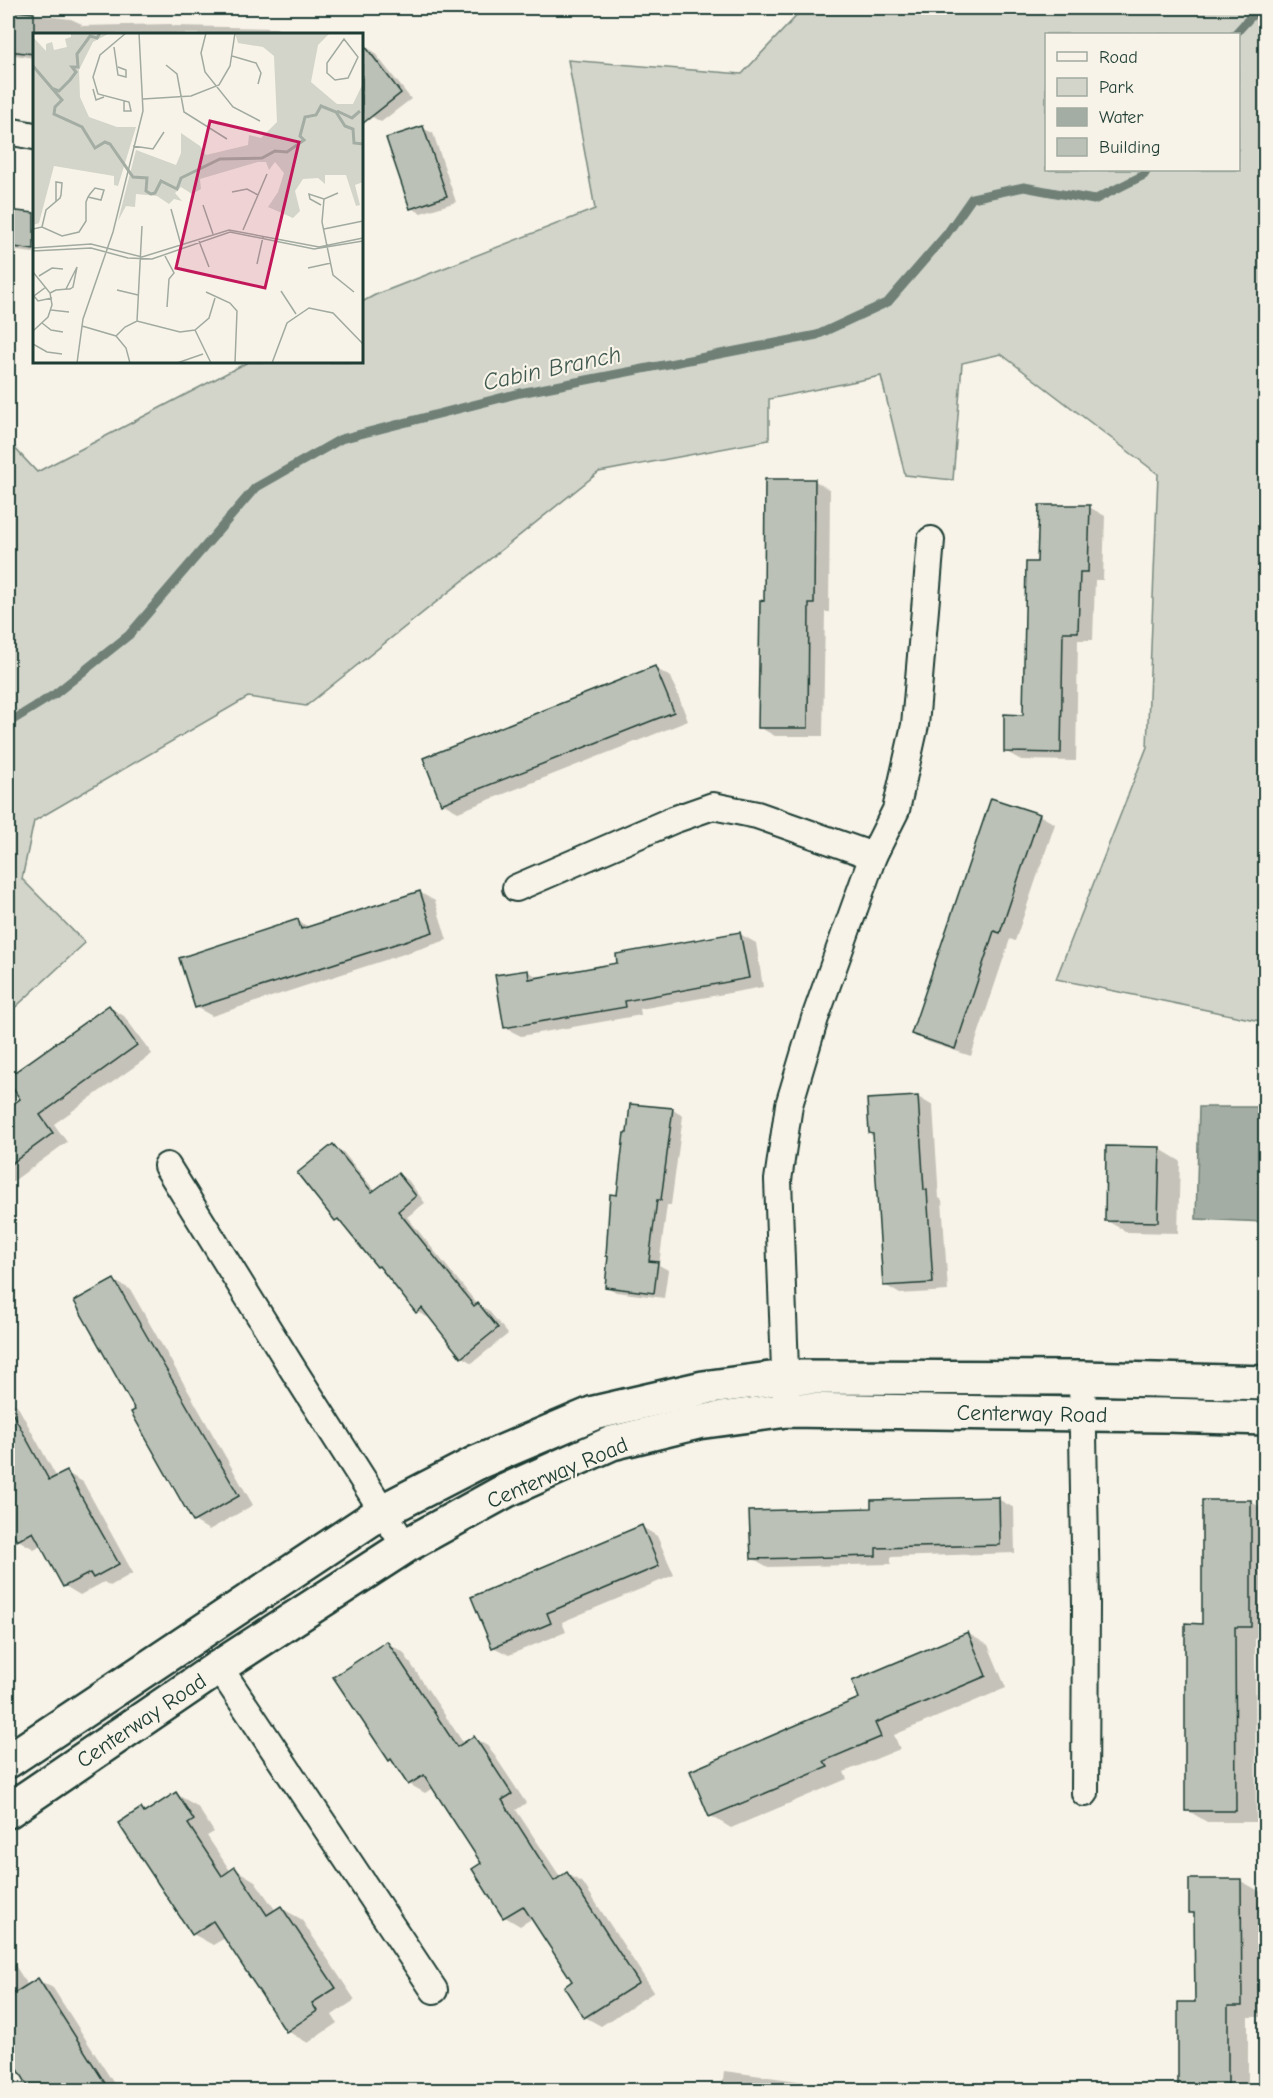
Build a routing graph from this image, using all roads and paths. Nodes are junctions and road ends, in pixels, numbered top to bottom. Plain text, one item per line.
1 (8, 130) edge
2 (33, 136) edge
3 (931, 540) dead end
4 (873, 856) junction
5 (516, 888) dead end
6 (167, 1166) dead end
7 (785, 1377) junction
8 (1082, 1378) junction
9 (1266, 1383) edge
10 (787, 1410) junction
11 (1082, 1414) junction
12 (1266, 1418) edge
13 (383, 1511) junction
14 (405, 1546) junction
15 (219, 1667) junction
16 (8, 1761) edge
17 (1085, 1793) dead end
18 (9, 1808) edge
19 (434, 1990) dead end

1 - 2 street
3 - 4 street
4 - 5 street
4 - 7 street
6 - 13 street
7 - 8 street, Centerway Road
7 - 10 street
7 - 13 street, Centerway Road
8 - 9 street, Centerway Road
8 - 11 street
10 - 11 street, Centerway Road
10 - 14 street, Centerway Road
11 - 12 street, Centerway Road
11 - 17 street
13 - 14 street
13 - 16 street, Centerway Road
14 - 15 street, Centerway Road
15 - 18 street, Centerway Road
15 - 19 street

